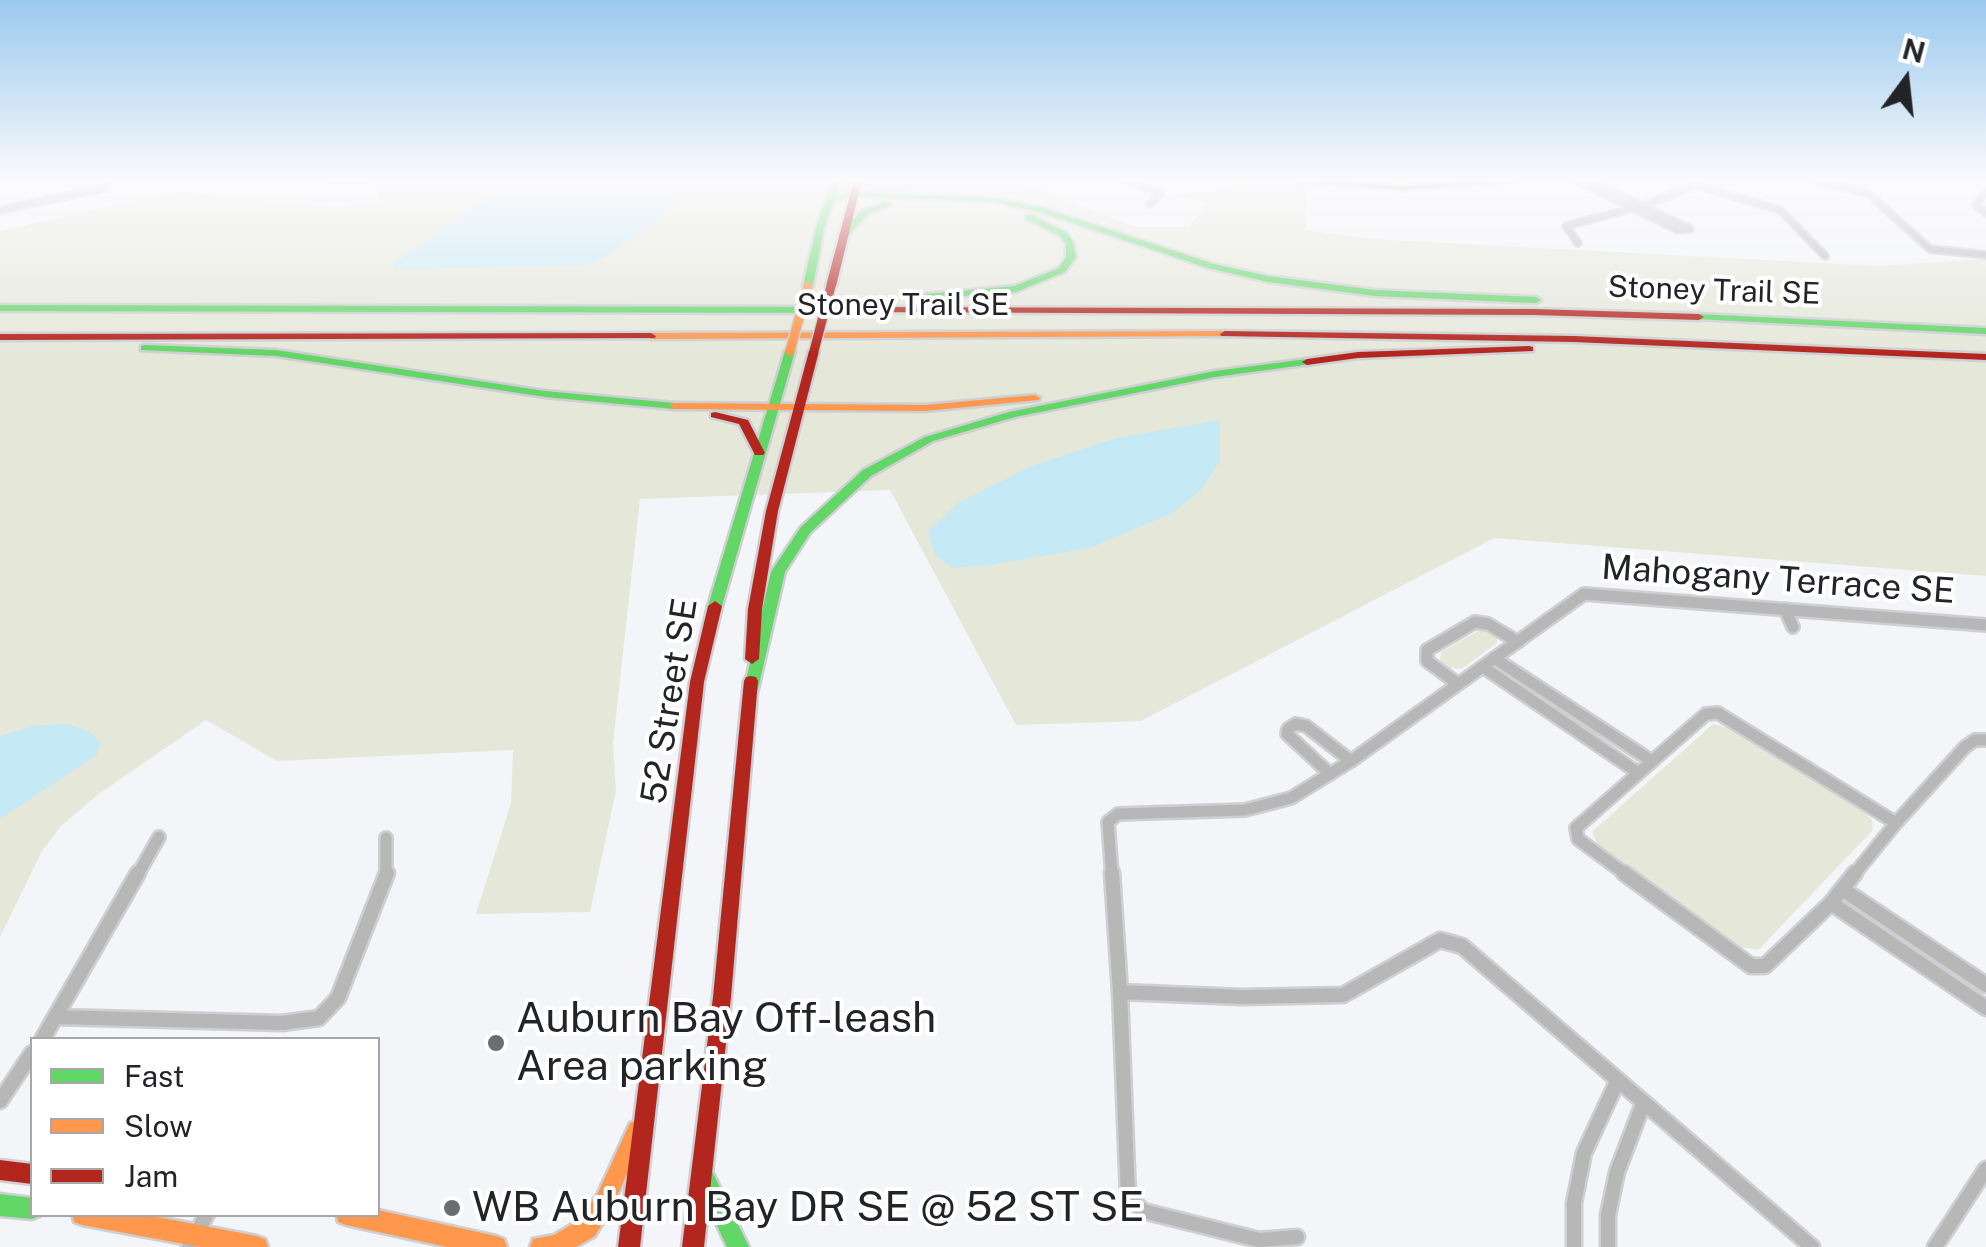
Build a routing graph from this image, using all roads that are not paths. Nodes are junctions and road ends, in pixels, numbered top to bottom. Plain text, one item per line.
1 (818, 238) edge
2 (843, 238) edge
3 (1065, 238) edge
4 (1124, 238) edge
5 (1575, 238) edge
6 (1807, 238) edge
7 (1918, 238) edge
8 (1578, 243) dead end
9 (1986, 255) edge
10 (1824, 256) dead end
11 (0, 308) edge
12 (551, 309) junction
13 (1866, 323) junction
14 (1986, 332) edge
15 (0, 341) edge
16 (1358, 355) junction
17 (1985, 357) edge
18 (670, 406) junction
19 (772, 407) junction
20 (798, 407) junction
21 (760, 453) junction
22 (1785, 609) junction
23 (1986, 625) edge
24 (1793, 627) dead end
25 (1518, 642) junction
26 (1494, 658) junction
27 (1482, 667) junction
28 (1458, 684) junction
29 (751, 689) junction
30 (1986, 740) edge
31 (1650, 760) junction
32 (1351, 761) junction
33 (1637, 772) junction
34 (1330, 774) junction
35 (1896, 823) junction
36 (159, 837) dead end
37 (386, 838) dead end
38 (1842, 889) junction
39 (1830, 902) junction
40 (1986, 985) edge
41 (1120, 992) junction
42 (1986, 1008) edge
43 (57, 1017) junction
44 (44, 1037) edge
45 (30, 1056) edge
46 (1617, 1082) junction
47 (0, 1100) edge
48 (1643, 1104) junction
49 (644, 1116) junction
50 (1986, 1169) edge
51 (0, 1170) edge
52 (30, 1174) edge
53 (702, 1174) junction
54 (0, 1204) edge
55 (30, 1208) edge
56 (94, 1217) edge
57 (205, 1217) edge
58 (360, 1217) edge
59 (1296, 1236) dead end
60 (192, 1241) edge
61 (258, 1247) edge
62 (496, 1247) edge
63 (541, 1247) edge
64 (629, 1247) edge
65 (694, 1247) edge
66 (738, 1247) edge
67 (1574, 1247) edge
68 (1608, 1247) edge
69 (1812, 1247) edge
70 (1935, 1247) edge

1 - 19 main road, 52 Street SE, bridge
2 - 20 main road, 52 Street SE, bridge
3 - 12 main road
4 - 13 main road
5 - 8 street
6 - 10 street
7 - 9 street
11 - 12 main road, Stoney Trail SE
12 - 13 main road, Stoney Trail SE
13 - 14 main road, Stoney Trail SE
15 - 17 main road, Stoney Trail SE
15 - 18 main road
16 - 17 main road
16 - 20 main road
16 - 29 main road
18 - 19 main road
18 - 21 main road
19 - 20 main road
19 - 21 main road, 52 Street SE
20 - 29 main road, 52 Street SE
21 - 49 main road, 52 Street SE
22 - 23 street, Mahogany Terrace SE
22 - 24 street
22 - 25 street, Mahogany Terrace SE
25 - 26 street, Mahogany Terrace SE
25 - 28 street
26 - 27 street, Mahogany Terrace SE
26 - 31 street
27 - 28 street, Mahogany Terrace SE
27 - 33 street
28 - 32 street, Mahogany Terrace SE
29 - 53 main road, 52 Street SE
30 - 35 street
31 - 33 street
31 - 35 street
32 - 34 street, Mahogany Terrace SE
32 - 34 street
33 - 39 street
34 - 41 street, Mahogany Terrace SE
35 - 38 street
36 - 43 street
37 - 43 street
38 - 39 street
38 - 40 street
39 - 42 street
41 - 46 street
41 - 59 street
43 - 44 street
45 - 47 street
46 - 48 street
46 - 67 street
48 - 68 street
48 - 69 street
49 - 63 main road
49 - 64 main road, 52 Street SE
50 - 70 street
51 - 52 main road
53 - 65 main road, 52 Street SE
53 - 66 main road
54 - 55 main road
56 - 60 main road
57 - 60 street
58 - 62 main road
60 - 61 main road

